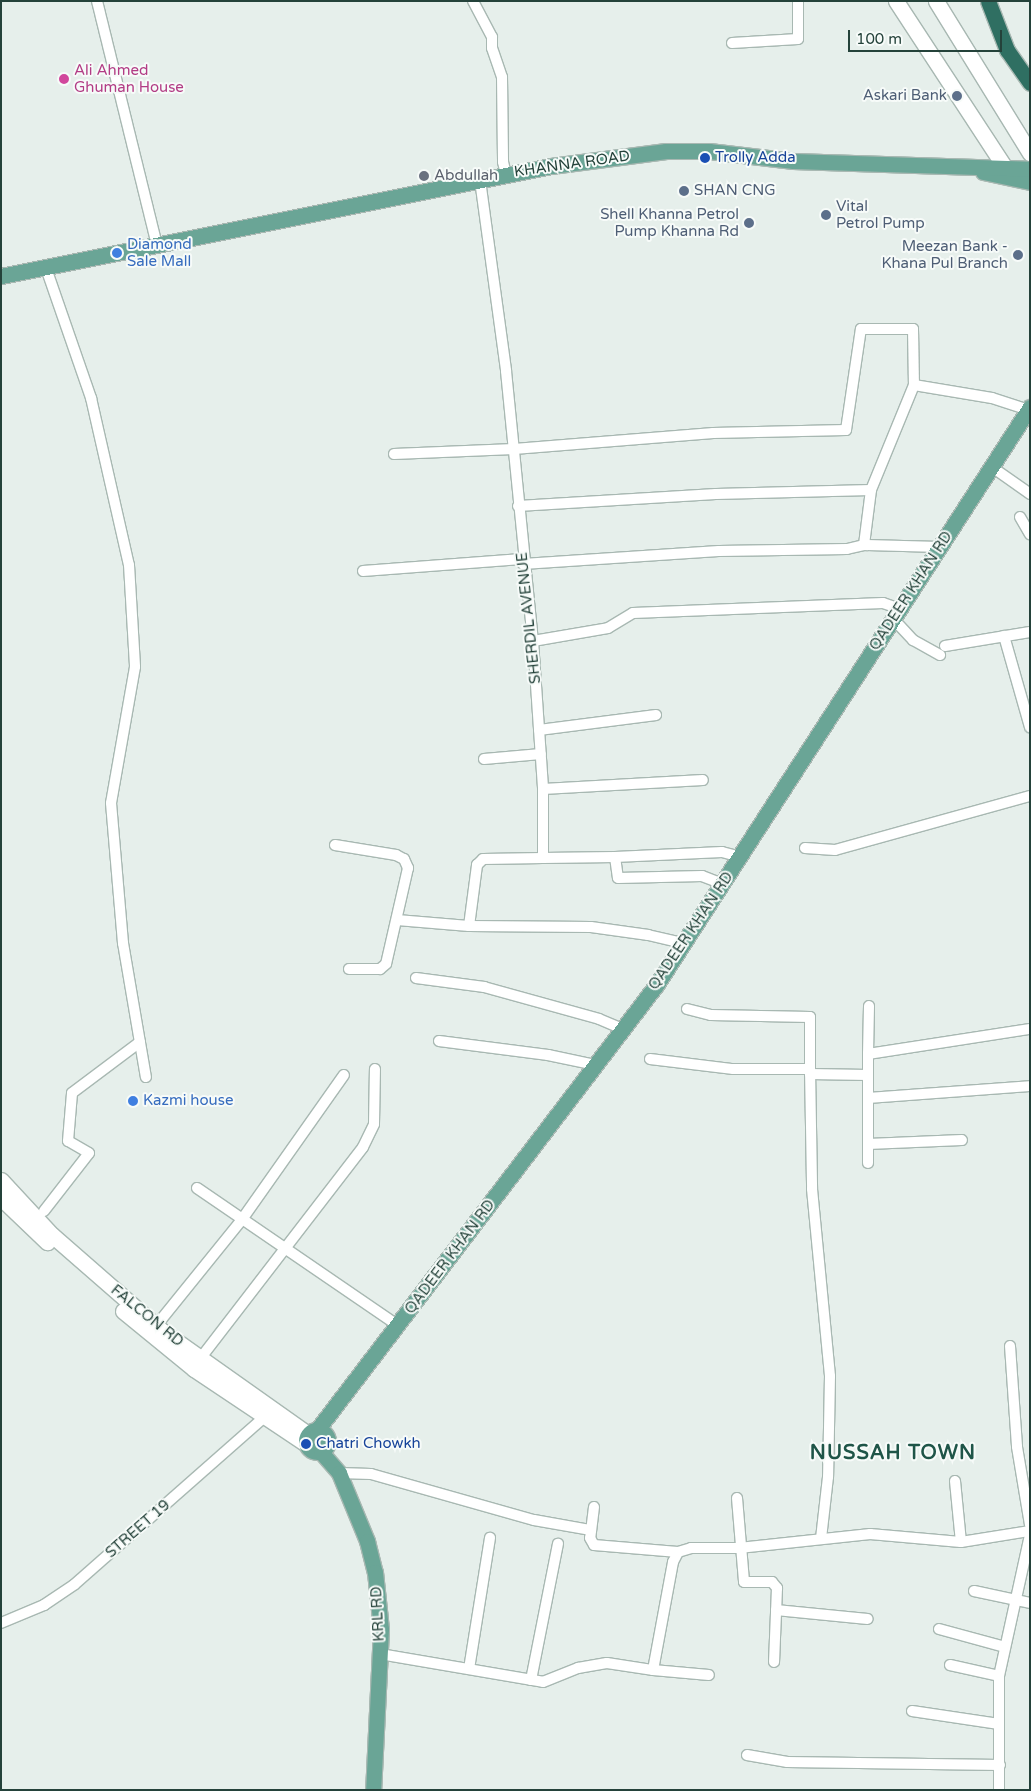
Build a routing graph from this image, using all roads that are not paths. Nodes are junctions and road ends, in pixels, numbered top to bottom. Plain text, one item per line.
1 (97, 1) edge
2 (473, 1) edge
3 (798, 1) edge
4 (896, 1) edge
5 (936, 1) edge
6 (988, 1) edge
7 (732, 43) dead end
8 (1030, 83) edge
9 (1030, 153) edge
10 (1007, 166) junction
11 (972, 169) junction
12 (506, 174) junction
13 (480, 180) junction
14 (1026, 181) edge
15 (157, 246) junction
16 (46, 268) junction
17 (1, 276) edge
18 (914, 385) junction
19 (1029, 414) edge
20 (514, 449) junction
21 (394, 454) dead end
22 (999, 472) junction
23 (870, 490) junction
24 (1030, 494) edge
25 (518, 506) junction
26 (1020, 517) dead end
27 (1030, 534) edge
28 (864, 545) junction
29 (940, 547) junction
30 (523, 562) junction
31 (363, 571) dead end
32 (900, 610) junction
33 (899, 625) junction
34 (1030, 632) edge
35 (1004, 636) junction
36 (533, 641) junction
37 (945, 646) dead end
38 (940, 655) dead end
39 (656, 715) dead end
40 (1030, 727) edge
41 (539, 730) junction
42 (541, 754) junction
43 (484, 759) dead end
44 (703, 780) dead end
45 (543, 790) junction
46 (1030, 796) edge
47 (335, 845) dead end
48 (805, 848) dead end
49 (615, 857) junction
50 (741, 857) junction
51 (543, 858) junction
52 (722, 884) junction
53 (397, 920) junction
54 (469, 926) junction
55 (682, 943) junction
56 (348, 969) dead end
57 (416, 978) dead end
58 (869, 1006) dead end
59 (686, 1010) dead end
60 (623, 1029) junction
61 (1030, 1029) edge
62 (439, 1041) dead end
63 (140, 1042) junction
64 (868, 1054) junction
65 (650, 1059) dead end
66 (595, 1065) junction
67 (375, 1069) dead end
68 (810, 1071) junction
69 (344, 1075) dead end
70 (868, 1075) junction
71 (146, 1077) dead end
72 (1030, 1086) edge
73 (868, 1098) junction
74 (962, 1140) dead end
75 (868, 1144) junction
76 (868, 1164) dead end
77 (1, 1180) edge
78 (197, 1188) dead end
79 (1, 1198) edge
80 (44, 1210) dead end
81 (243, 1218) junction
82 (282, 1248) junction
83 (160, 1321) dead end
84 (397, 1326) junction
85 (1010, 1346) dead end
86 (203, 1355) dead end
87 (264, 1418) junction
88 (314, 1436) junction
89 (339, 1473) junction
90 (955, 1481) dead end
91 (737, 1498) dead end
92 (594, 1507) dead end
93 (1030, 1525) edge
94 (591, 1530) junction
95 (1030, 1531) edge
96 (1030, 1535) edge
97 (490, 1538) dead end
98 (821, 1538) junction
99 (961, 1542) junction
100 (558, 1544) dead end
101 (739, 1548) junction
102 (678, 1552) junction
103 (974, 1591) dead end
104 (1016, 1600) junction
105 (1030, 1603) edge
106 (776, 1610) junction
107 (868, 1619) dead end
108 (1, 1623) edge
109 (939, 1628) dead end
110 (1005, 1647) junction
111 (380, 1654) junction
112 (774, 1662) dead end
113 (950, 1665) dead end
114 (469, 1669) junction
115 (653, 1670) junction
116 (709, 1675) dead end
117 (999, 1676) junction
118 (531, 1680) junction
119 (912, 1711) dead end
120 (999, 1724) junction
121 (747, 1755) dead end
122 (1000, 1765) junction
123 (373, 1790) edge
124 (999, 1790) edge

1 - 15 street
2 - 12 street
3 - 7 street
4 - 10 street
5 - 9 street
6 - 8 highway
10 - 11 main road, KHANNA ROAD
10 - 14 main road, KHANNA ROAD
11 - 12 main road, KHANNA ROAD
11 - 14 main road, KHANNA ROAD
12 - 13 main road, KHANNA ROAD
13 - 15 main road, KHANNA ROAD
13 - 20 street, SHERDIL AVENUE
15 - 16 main road, KHANNA ROAD
16 - 17 main road, KHANNA ROAD
16 - 63 street
18 - 19 street
18 - 20 street
18 - 23 street
19 - 22 main road, QADEER KHAN RD
19 - 29 main road, QADEER KHAN RD
20 - 21 street
20 - 25 street, SHERDIL AVENUE
22 - 24 street
22 - 33 main road, QADEER KHAN RD
23 - 25 street
23 - 28 street
25 - 30 street, SHERDIL AVENUE
26 - 27 street
28 - 29 street
28 - 30 street
29 - 32 main road, QADEER KHAN RD
30 - 31 street
30 - 36 street, SHERDIL AVENUE
32 - 36 street
32 - 50 main road, QADEER KHAN RD
33 - 38 street
33 - 88 main road, QADEER KHAN RD
34 - 35 street
35 - 37 street
35 - 40 street
36 - 41 street, SHERDIL AVENUE
39 - 41 street
41 - 42 street, SHERDIL AVENUE
42 - 43 street
42 - 45 street, SHERDIL AVENUE
44 - 45 street
45 - 51 street, SHERDIL AVENUE
46 - 48 street
47 - 53 street
49 - 50 street
49 - 51 street
49 - 52 street
50 - 52 main road, QADEER KHAN RD
51 - 54 street
52 - 55 main road, QADEER KHAN RD
53 - 54 street
53 - 56 street
54 - 55 street
55 - 60 main road, QADEER KHAN RD
57 - 60 street
58 - 64 street
59 - 68 street
60 - 66 main road, QADEER KHAN RD
61 - 64 street
62 - 66 street
63 - 71 street
63 - 80 street
64 - 70 street
65 - 68 street
66 - 84 main road, QADEER KHAN RD
67 - 82 street
68 - 70 street
68 - 98 street
69 - 81 street
70 - 73 street
72 - 73 street
73 - 75 street
74 - 75 street
75 - 76 street
77 - 88 street, FALCON RD
78 - 81 street
79 - 87 street, FALCON RD
81 - 82 street
81 - 83 street
82 - 84 street
82 - 86 street
84 - 88 main road, QADEER KHAN RD
85 - 93 street
87 - 88 street, FALCON RD
87 - 108 street, STREET 19
88 - 89 main road, KRL RD
89 - 94 street
89 - 111 main road, KRL RD
90 - 99 street
91 - 101 street
92 - 94 street
94 - 102 street
95 - 99 street
96 - 104 street
97 - 114 street
98 - 99 street
98 - 101 street
100 - 118 street
101 - 102 street
101 - 106 street
102 - 115 street
103 - 104 street
104 - 105 street
104 - 110 street
106 - 107 street
106 - 112 street
109 - 110 street
110 - 117 street
111 - 114 street
111 - 123 main road, KRL RD
113 - 117 street
114 - 118 street
115 - 116 street
115 - 118 street
117 - 120 street
119 - 120 street
120 - 122 street
121 - 122 street
122 - 124 street

